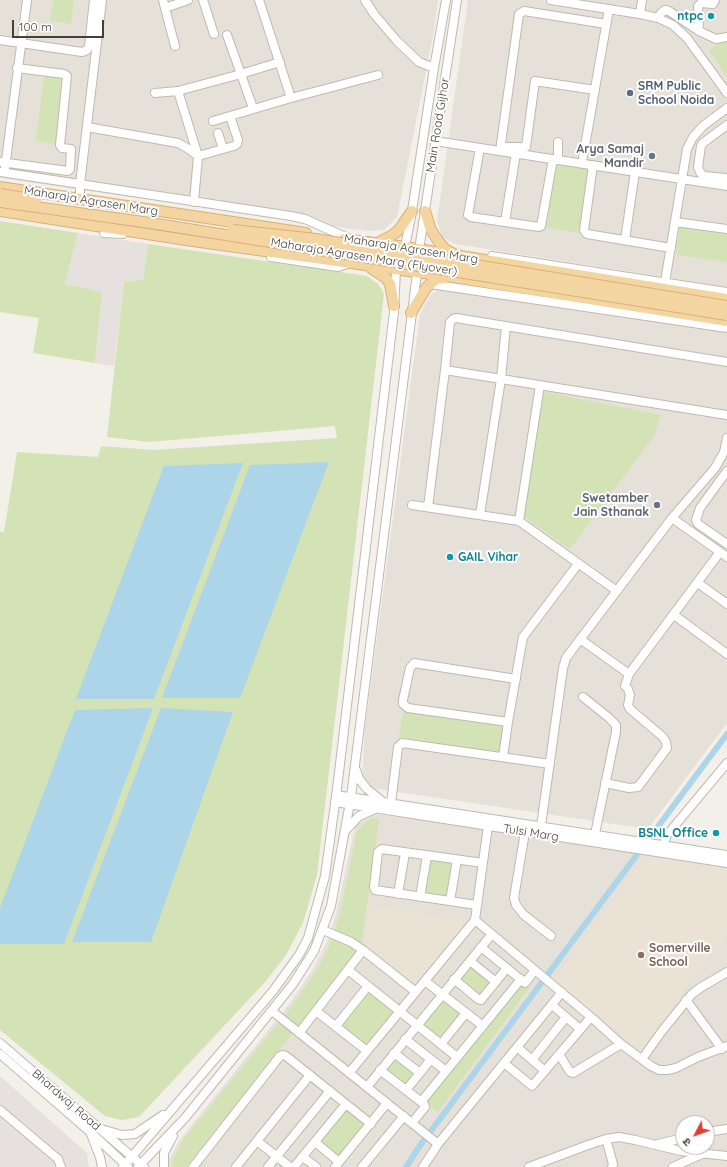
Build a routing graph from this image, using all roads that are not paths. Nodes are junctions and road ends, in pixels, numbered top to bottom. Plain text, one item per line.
1 (27, 0) edge
2 (94, 0) edge
3 (102, 0) edge
4 (188, 0) edge
5 (204, 0) edge
6 (259, 0) edge
7 (365, 0) edge
8 (446, 0) edge
9 (458, 0) edge
10 (551, 0) edge
11 (642, 0) edge
12 (715, 0) edge
13 (164, 4) edge
14 (609, 9) junction
15 (640, 14) junction
16 (658, 18) junction
17 (606, 24) junction
18 (699, 31) junction
19 (214, 34) dead end
20 (228, 35) dead end
21 (727, 38) edge
22 (0, 40) edge
23 (21, 43) junction
24 (174, 46) dead end
25 (280, 62) junction
26 (17, 68) junction
27 (434, 68) junction
28 (240, 74) junction
29 (378, 74) dead end
30 (595, 90) junction
31 (178, 91) junction
32 (155, 93) dead end
33 (727, 93) edge
34 (291, 98) junction
35 (253, 108) junction
36 (727, 108) edge
37 (230, 116) junction
38 (213, 121) dead end
39 (727, 124) edge
40 (87, 127) junction
41 (218, 133) dead end
42 (436, 141) junction
43 (558, 142) dead end
44 (480, 148) junction
45 (223, 149) junction
46 (500, 149) junction
47 (516, 153) junction
48 (198, 156) junction
49 (584, 157) dead end
50 (556, 160) junction
51 (3, 162) edge
52 (593, 165) junction
53 (635, 172) junction
54 (2, 173) edge
55 (727, 178) edge
56 (682, 179) junction
57 (80, 184) junction
58 (727, 186) edge
59 (2, 190) edge
60 (80, 200) junction
61 (194, 202) junction
62 (0, 210) edge
63 (412, 211) junction
64 (425, 211) junction
65 (190, 217) junction
66 (505, 222) junction
67 (675, 222) junction
68 (89, 229) dead end
69 (727, 230) edge
70 (104, 233) dead end
71 (186, 240) junction
72 (351, 240) junction
73 (624, 240) junction
74 (377, 243) junction
75 (405, 247) junction
76 (671, 248) junction
77 (445, 249) junction
78 (419, 250) junction
79 (456, 256) junction
80 (351, 263) junction
81 (366, 265) junction
82 (396, 270) junction
83 (416, 273) junction
84 (572, 274) junction
85 (452, 278) junction
86 (430, 284) junction
87 (665, 286) junction
88 (727, 292) edge
89 (570, 296) junction
90 (727, 299) edge
91 (394, 306) junction
92 (727, 306) edge
93 (410, 313) junction
94 (727, 315) edge
95 (727, 321) edge
96 (506, 326) junction
97 (727, 328) edge
98 (727, 362) edge
99 (445, 370) junction
100 (500, 379) junction
101 (540, 385) junction
102 (727, 415) edge
103 (727, 438) edge
104 (716, 467) junction
105 (726, 472) edge
106 (412, 504) dead end
107 (428, 506) junction
108 (480, 515) junction
109 (672, 518) junction
110 (519, 520) junction
111 (727, 544) edge
112 (724, 555) edge
113 (578, 564) junction
114 (698, 583) junction
115 (617, 591) junction
116 (727, 604) edge
117 (674, 615) junction
118 (580, 639) junction
119 (727, 654) edge
120 (630, 674) junction
121 (516, 679) junction
122 (583, 697) dead end
123 (508, 722) junction
124 (503, 757) junction
125 (727, 763) edge
126 (550, 764) junction
127 (355, 765) junction
128 (605, 783) junction
129 (336, 799) junction
130 (350, 801) junction
131 (382, 801) junction
132 (391, 803) junction
133 (376, 809) junction
134 (488, 826) junction
135 (541, 826) junction
136 (345, 832) junction
137 (525, 832) junction
138 (595, 834) junction
139 (659, 848) junction
140 (405, 853) junction
141 (727, 855) edge
142 (428, 856) junction
143 (457, 860) junction
144 (727, 863) edge
145 (483, 864) junction
146 (398, 894) junction
147 (420, 897) junction
148 (450, 901) junction
149 (477, 905) junction
150 (475, 920) junction
151 (323, 930) junction
152 (492, 934) junction
153 (552, 936) dead end
154 (481, 947) junction
155 (363, 950) junction
156 (470, 961) junction
157 (507, 968) junction
158 (348, 970) junction
159 (538, 972) junction
160 (727, 972) edge
161 (454, 979) junction
162 (521, 979) junction
163 (425, 981) junction
164 (496, 982) junction
165 (368, 986) junction
166 (416, 992) junction
167 (562, 992) junction
168 (442, 994) junction
169 (686, 1000) junction
170 (552, 1005) junction
171 (272, 1011) junction
172 (316, 1011) junction
173 (400, 1012) junction
174 (466, 1013) junction
175 (566, 1017) junction
176 (591, 1017) junction
177 (336, 1026) junction
178 (417, 1026) junction
179 (483, 1026) junction
180 (580, 1029) junction
181 (299, 1032) junction
182 (405, 1039) junction
183 (0, 1043) edge
184 (441, 1044) junction
185 (621, 1044) junction
186 (517, 1047) junction
187 (724, 1048) edge
188 (367, 1051) junction
189 (394, 1053) junction
190 (0, 1054) edge
191 (559, 1054) junction
192 (458, 1057) junction
193 (431, 1059) junction
194 (642, 1059) junction
195 (532, 1060) junction
196 (504, 1062) junction
197 (380, 1070) junction
198 (446, 1071) junction
199 (545, 1071) junction
200 (349, 1073) junction
201 (420, 1073) junction
202 (310, 1075) junction
203 (367, 1087) junction
204 (406, 1090) junction
205 (330, 1091) junction
206 (421, 1102) junction
207 (387, 1103) junction
208 (346, 1104) junction
209 (174, 1108) junction
210 (0, 1110) edge
211 (404, 1116) junction
212 (185, 1118) junction
213 (412, 1123) junction
214 (371, 1124) junction
215 (99, 1129) junction
216 (727, 1129) edge
217 (89, 1131) junction
218 (715, 1131) edge
219 (606, 1139) junction
220 (257, 1140) junction
221 (675, 1140) edge
222 (315, 1142) junction
223 (436, 1142) junction
224 (655, 1144) junction
225 (675, 1149) edge
226 (701, 1155) edge
227 (715, 1155) edge
228 (132, 1156) junction
229 (277, 1156) junction
230 (727, 1156) edge
231 (303, 1157) junction
232 (337, 1164) edge
233 (125, 1166) edge
234 (141, 1166) edge
235 (61, 1167) edge
236 (102, 1167) edge
237 (164, 1167) edge
238 (193, 1167) edge
239 (236, 1167) edge
240 (268, 1167) edge
241 (290, 1167) edge
242 (294, 1167) edge
243 (316, 1167) edge
244 (362, 1167) edge
245 (424, 1167) edge
246 (529, 1167) edge
247 (612, 1167) edge
248 (673, 1167) edge

1 - 23 street
2 - 23 street
3 - 40 street
4 - 13 street
5 - 19 street
6 - 25 street
7 - 27 street
8 - 27 street, Main Road Gijhor
9 - 42 street, Main Road Gijhor
10 - 14 street
11 - 15 street
12 - 18 street
13 - 24 street
14 - 15 street
14 - 17 street
15 - 16 street
16 - 18 street
16 - 33 street
17 - 30 street
17 - 46 street
18 - 21 street
20 - 28 street
22 - 23 street
23 - 26 street
25 - 28 street
25 - 34 street
26 - 51 street
26 - 51 street
27 - 63 street, Main Road Gijhor
28 - 31 street
28 - 35 street
29 - 34 street
30 - 46 street
30 - 49 street
31 - 32 street
31 - 48 street
34 - 35 street
35 - 37 street
36 - 56 street
37 - 38 street
37 - 45 street
39 - 55 street
40 - 48 street
40 - 57 street
41 - 45 street
42 - 44 street
42 - 64 street, Main Road Gijhor
43 - 50 street
44 - 46 street
44 - 66 street
45 - 48 street
46 - 47 street
47 - 50 street
47 - 66 street
48 - 61 street
50 - 52 street
50 - 66 street
51 - 54 street
52 - 53 street
52 - 73 street
53 - 56 street
53 - 73 street
54 - 57 street
56 - 58 street
56 - 67 street
57 - 60 street
57 - 61 street
59 - 60 main road, Maharaja Agrasen Marg
59 - 62 main road
59 - 92 main road, Maharaja Agrasen Marg (Flyover), bridge
60 - 65 main road, Maharaja Agrasen Marg
61 - 72 street
62 - 68 street
62 - 71 main road, Maharaja Agrasen Marg
62 - 94 main road, Maharaja Agrasen Marg (Flyover), bridge
63 - 74 main road
63 - 75 street, Main Road Gijhor
64 - 77 main road
64 - 78 street, Main Road Gijhor
65 - 71 main road
65 - 72 main road, Maharaja Agrasen Marg
67 - 69 street
67 - 76 street
70 - 80 street
71 - 80 main road, Maharaja Agrasen Marg
72 - 74 main road, Maharaja Agrasen Marg
73 - 76 street
74 - 75 main road, Maharaja Agrasen Marg
75 - 78 main road, Maharaja Agrasen Marg
76 - 87 street
77 - 79 main road
77 - 87 street
78 - 79 main road, Maharaja Agrasen Marg
79 - 84 main road, Maharaja Agrasen Marg
80 - 81 main road, Maharaja Agrasen Marg
81 - 82 main road, Maharaja Agrasen Marg
81 - 91 main road
82 - 83 main road, Maharaja Agrasen Marg
82 - 91 street
83 - 85 main road, Maharaja Agrasen Marg
83 - 93 street
84 - 87 main road, Maharaja Agrasen Marg
84 - 89 main road
85 - 86 main road
85 - 89 main road, Maharaja Agrasen Marg
86 - 93 main road
86 - 97 street
87 - 88 street
87 - 90 main road, Maharaja Agrasen Marg
89 - 95 main road, Maharaja Agrasen Marg
91 - 129 street
93 - 127 street
96 - 98 street
96 - 99 street
96 - 100 street
99 - 100 street
99 - 107 street
100 - 101 street
100 - 108 street
101 - 102 street
101 - 110 street
103 - 104 street
104 - 105 street
104 - 109 street
105 - 111 street
106 - 107 street
107 - 108 street
108 - 110 street
109 - 112 street
109 - 115 street
110 - 113 street
112 - 114 street
113 - 115 street
113 - 121 street
114 - 116 street
114 - 117 street
115 - 118 street
117 - 119 street
117 - 120 street
118 - 120 street
118 - 126 street
120 - 128 street
121 - 123 street
121 - 123 street
122 - 128 street
123 - 124 street
124 - 126 street
124 - 132 street
125 - 139 street
126 - 135 street
127 - 130 street
127 - 131 street
128 - 138 street
129 - 130 street, Tulsi Marg
129 - 209 street
130 - 131 street, Tulsi Marg
130 - 133 street, Tulsi Marg
130 - 136 street
131 - 132 street, Tulsi Marg
132 - 135 street, Tulsi Marg
133 - 134 street, Tulsi Marg
133 - 136 street
134 - 137 street, Tulsi Marg
134 - 145 street
135 - 138 street, Tulsi Marg
136 - 151 street
137 - 139 street, Tulsi Marg
137 - 153 street
138 - 139 street, Tulsi Marg
139 - 141 street, Tulsi Marg
139 - 144 street, Tulsi Marg
140 - 142 street
140 - 146 street
140 - 146 street
142 - 143 street
142 - 147 street
143 - 145 street
143 - 148 street
145 - 149 street
146 - 147 street
147 - 148 street
148 - 149 street
149 - 150 street
150 - 152 street
150 - 163 street
151 - 155 street
151 - 171 street
152 - 154 street
152 - 159 street
154 - 156 street
154 - 157 street
155 - 158 street
155 - 166 street
156 - 161 street
156 - 164 street
157 - 162 street
157 - 164 street
158 - 165 street
158 - 172 street
159 - 162 street
159 - 167 street
160 - 169 street
161 - 164 street
161 - 168 street
162 - 179 street
163 - 166 street
163 - 168 street
165 - 173 street
165 - 177 street
166 - 173 street
167 - 170 street
167 - 176 street
168 - 174 street
168 - 178 street
169 - 187 street
169 - 194 street
170 - 175 street
170 - 186 street
171 - 181 street
171 - 212 street
172 - 177 street
172 - 181 street
173 - 178 street
173 - 188 street
174 - 179 street
174 - 184 street
175 - 180 street
175 - 195 street
176 - 180 street
176 - 185 street
177 - 188 street
178 - 182 street
178 - 184 street
179 - 192 street
180 - 191 street
181 - 200 street
182 - 189 street
182 - 193 street
183 - 215 street, Bhardwaj Road
184 - 192 street
185 - 191 street
185 - 194 street
186 - 195 street
186 - 196 street
187 - 194 street
188 - 200 street
189 - 197 street
189 - 201 street
190 - 217 street, Bhardwaj Road
191 - 199 street
192 - 198 street
193 - 198 street
193 - 201 street
195 - 199 street
196 - 199 street
196 - 223 street
197 - 203 street
197 - 204 street
198 - 206 street
200 - 203 street
201 - 204 street
202 - 205 street
202 - 220 street
202 - 238 street
203 - 207 street
204 - 206 street
205 - 208 street
205 - 229 street
206 - 213 street
207 - 211 street
207 - 214 street
208 - 214 street
208 - 222 street
209 - 215 street
209 - 228 street
210 - 235 street
211 - 213 street
211 - 244 street
212 - 234 street
212 - 237 street
213 - 223 street
214 - 232 street
215 - 228 street, Bhardwaj Road
216 - 218 street
217 - 233 street, Bhardwaj Road
217 - 236 street
219 - 224 street
219 - 246 street
219 - 247 street
220 - 229 street
220 - 239 street
221 - 224 street
222 - 231 street
222 - 232 street
223 - 245 street
224 - 225 street
226 - 248 street
227 - 230 street
228 - 233 street
228 - 234 street, Bhardwaj Road
229 - 240 street
229 - 241 street
231 - 242 street
231 - 243 street

